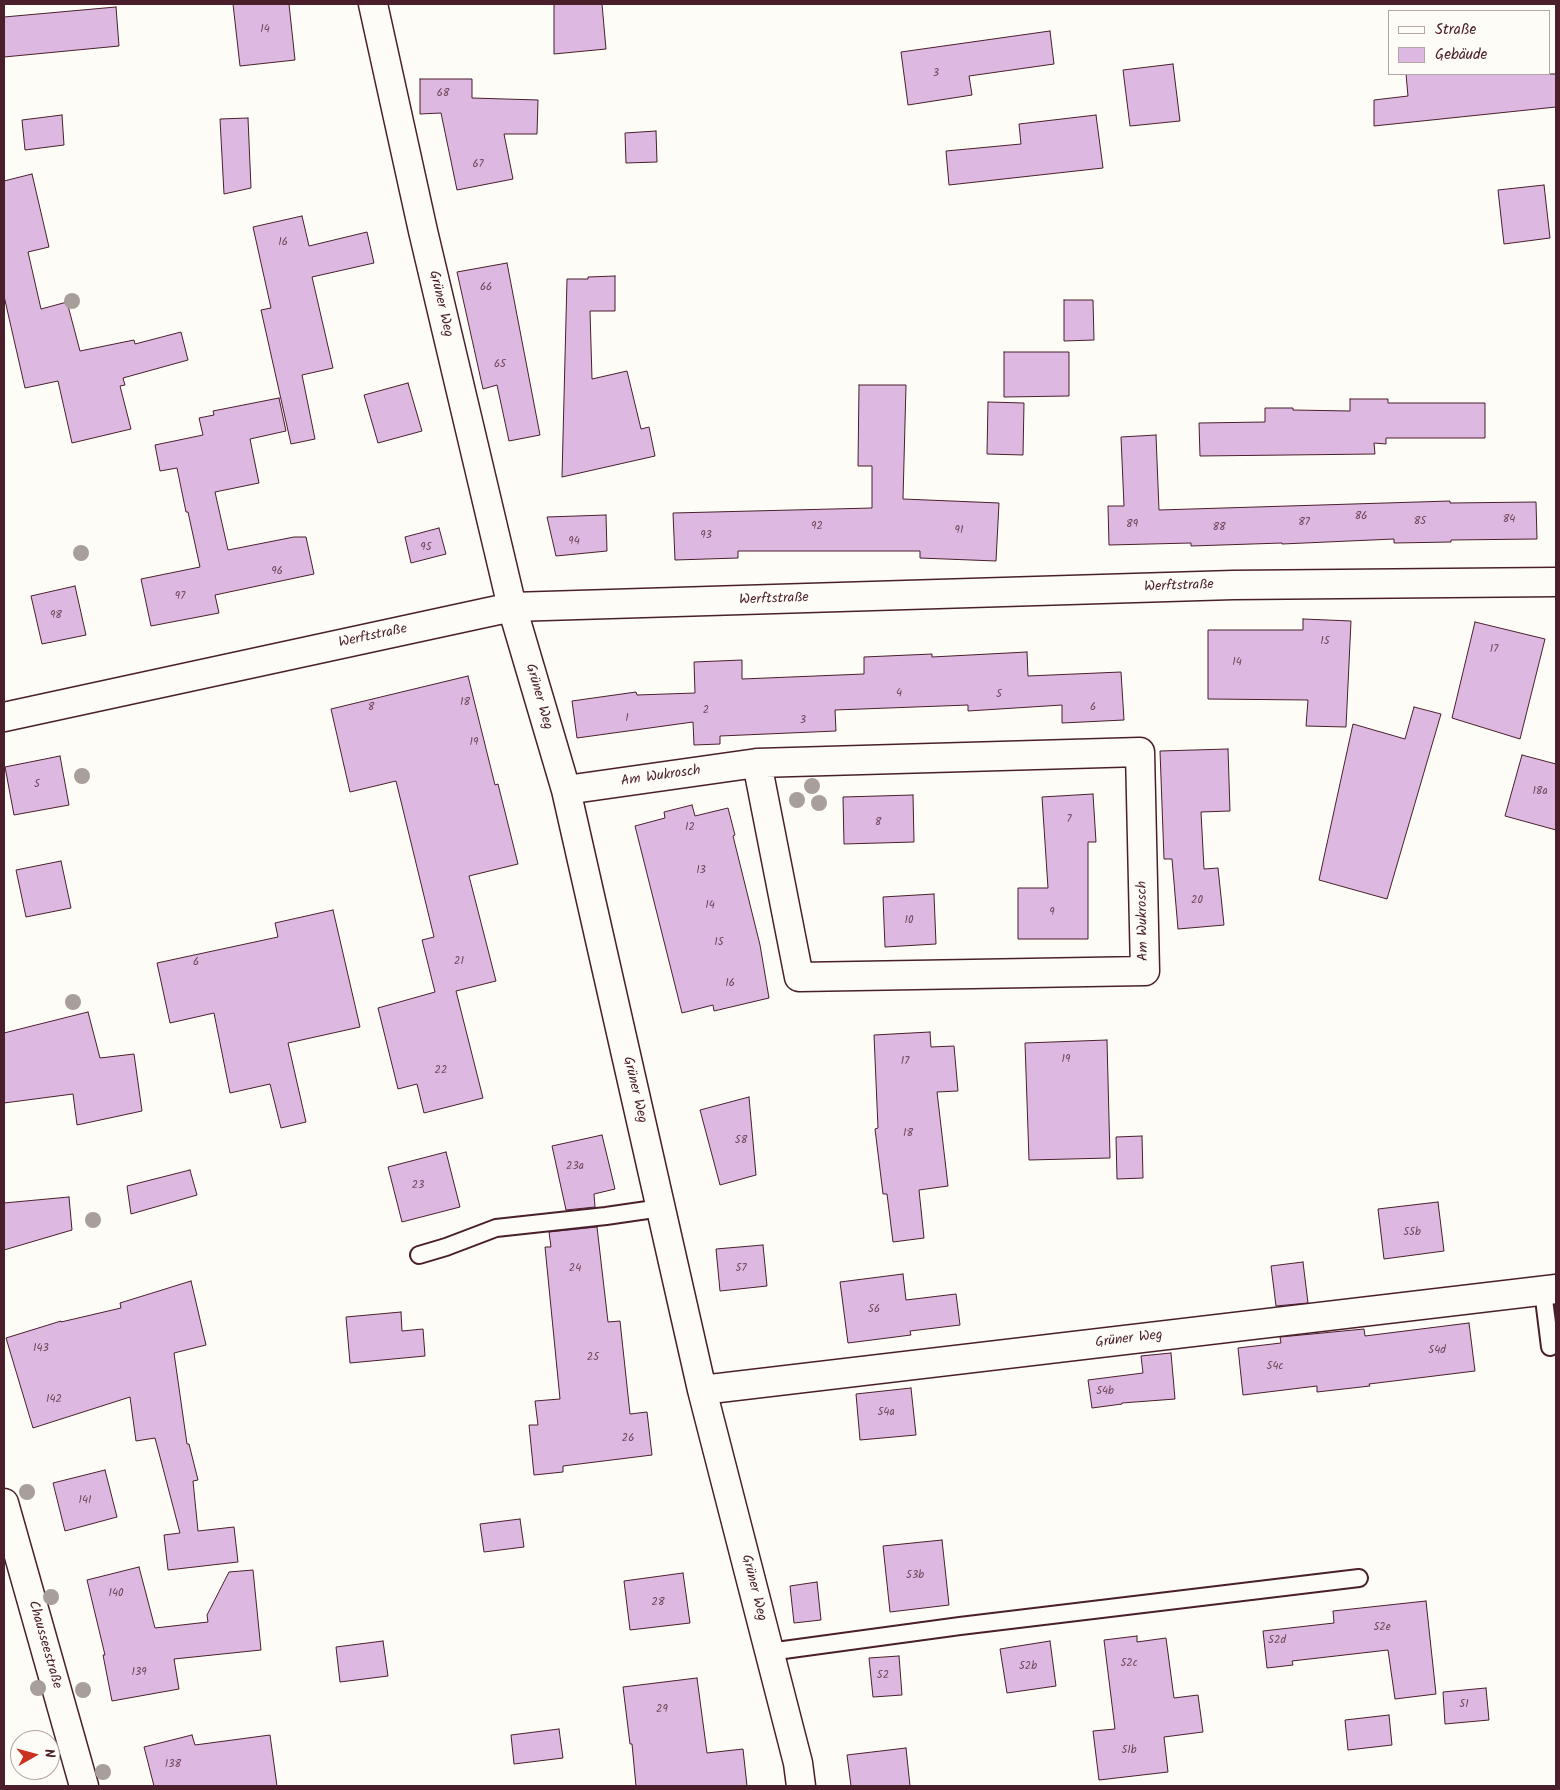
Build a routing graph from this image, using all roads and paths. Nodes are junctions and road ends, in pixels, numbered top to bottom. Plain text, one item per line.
1 (373, 4) edge
2 (1556, 582) edge
3 (512, 607) junction
4 (4, 717) edge
5 (757, 763) junction
6 (566, 790) junction
7 (661, 1208) junction
8 (419, 1255) dead end
9 (1549, 1290) edge
10 (1550, 1347) dead end
11 (702, 1390) junction
12 (4, 1503) edge
13 (1359, 1578) dead end
14 (769, 1652) junction
15 (84, 1786) edge
16 (801, 1786) edge

1 - 3 street, Grüner Weg
2 - 3 street, Werftstraße
3 - 4 street, Werftstraße
3 - 6 street, Grüner Weg
5 - 5 street, Am Wukrosch
5 - 6 street, Am Wukrosch
6 - 7 street, Grüner Weg
7 - 8 lane
7 - 11 street, Grüner Weg
9 - 10 lane
9 - 11 street, Grüner Weg
11 - 14 street, Grüner Weg
12 - 15 street, Chausseestraße
13 - 14 lane
14 - 16 street, Grüner Weg

